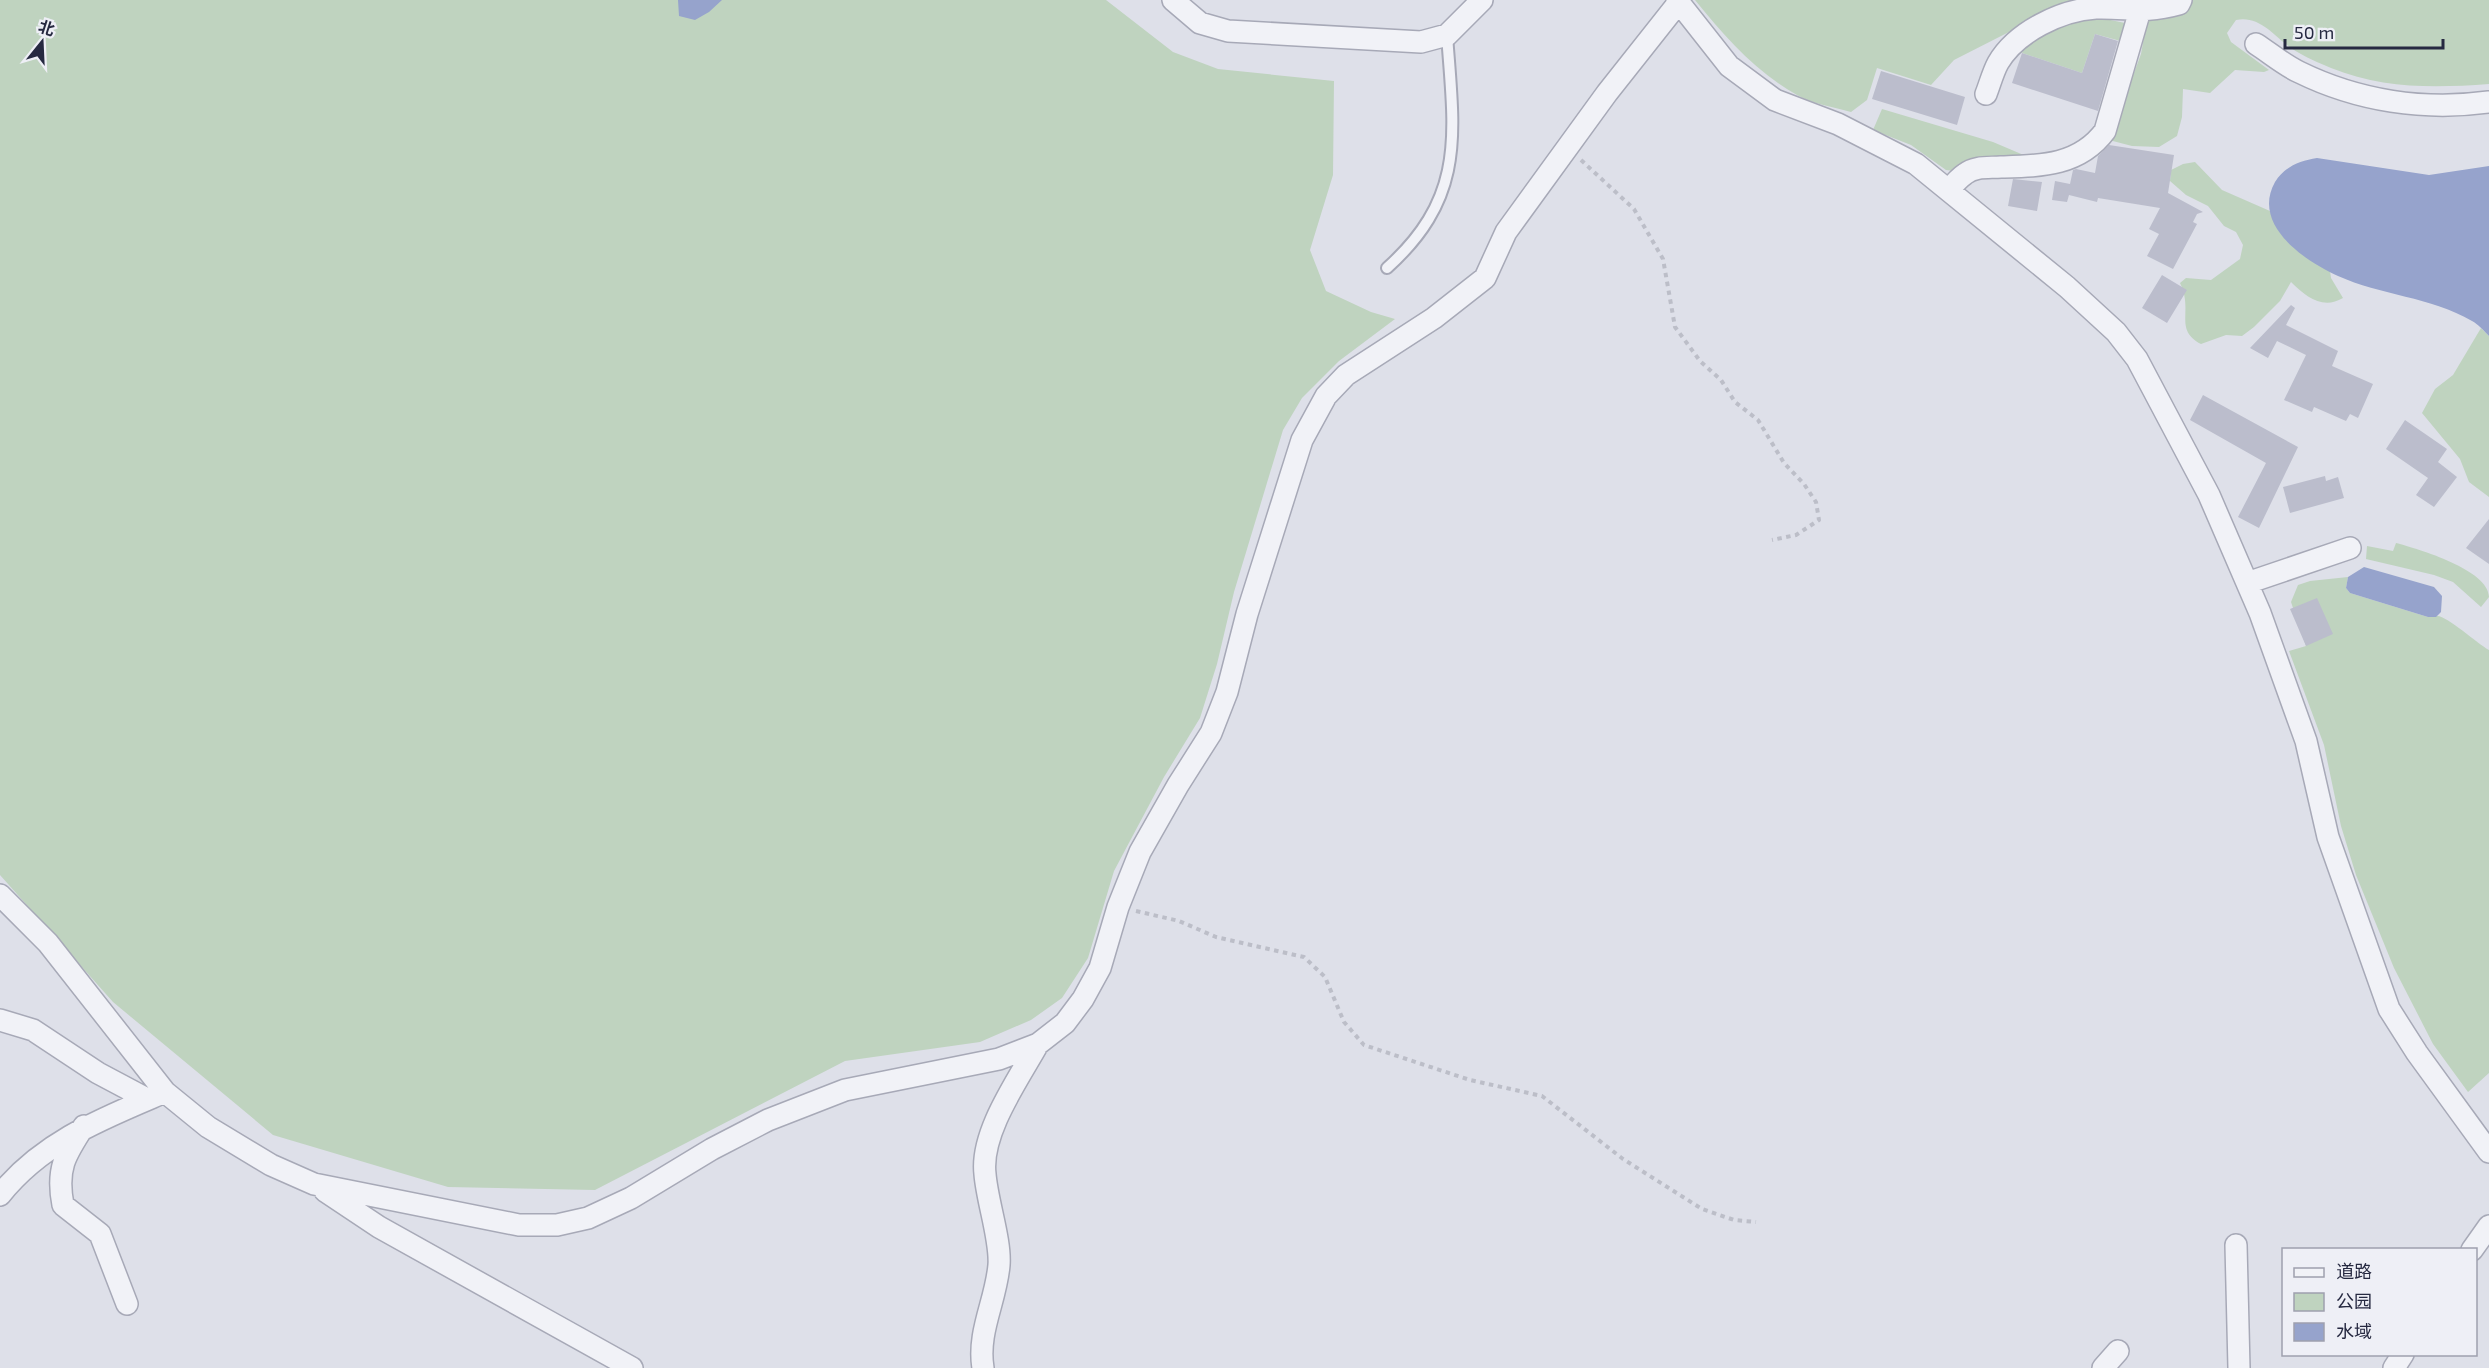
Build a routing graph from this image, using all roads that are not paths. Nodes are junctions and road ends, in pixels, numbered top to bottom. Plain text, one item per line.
1 (1173, 0) edge
2 (1482, 0) edge
3 (2181, 0) edge
4 (1678, 1) edge
5 (2141, 6) edge
6 (1447, 34) junction
7 (2256, 44) dead end
8 (1986, 94) dead end
9 (2489, 102) edge
10 (1949, 190) junction
11 (1387, 268) dead end
12 (2350, 548) dead end
13 (2247, 584) junction
14 (0, 895) edge
15 (0, 1020) edge
16 (1038, 1044) junction
17 (156, 1096) junction
18 (84, 1126) junction
19 (2489, 1152) edge
20 (314, 1184) junction
21 (0, 1195) edge
22 (2489, 1226) edge
23 (2236, 1245) dead end
24 (2473, 1248) edge
25 (127, 1304) dead end
26 (2118, 1352) dead end
27 (628, 1367) edge
28 (983, 1368) edge
29 (2103, 1368) edge
30 (2239, 1368) edge

1 - 6 street
2 - 6 street
3 - 5 street
4 - 10 street
4 - 16 street
5 - 8 street
5 - 10 street
6 - 11 lane
7 - 9 street
10 - 13 street
12 - 13 street
13 - 19 street
14 - 17 street
15 - 17 street
16 - 20 street
16 - 28 street
17 - 18 street
17 - 20 street
18 - 21 street
18 - 25 street
20 - 27 street
22 - 24 street
23 - 30 street
26 - 29 street

